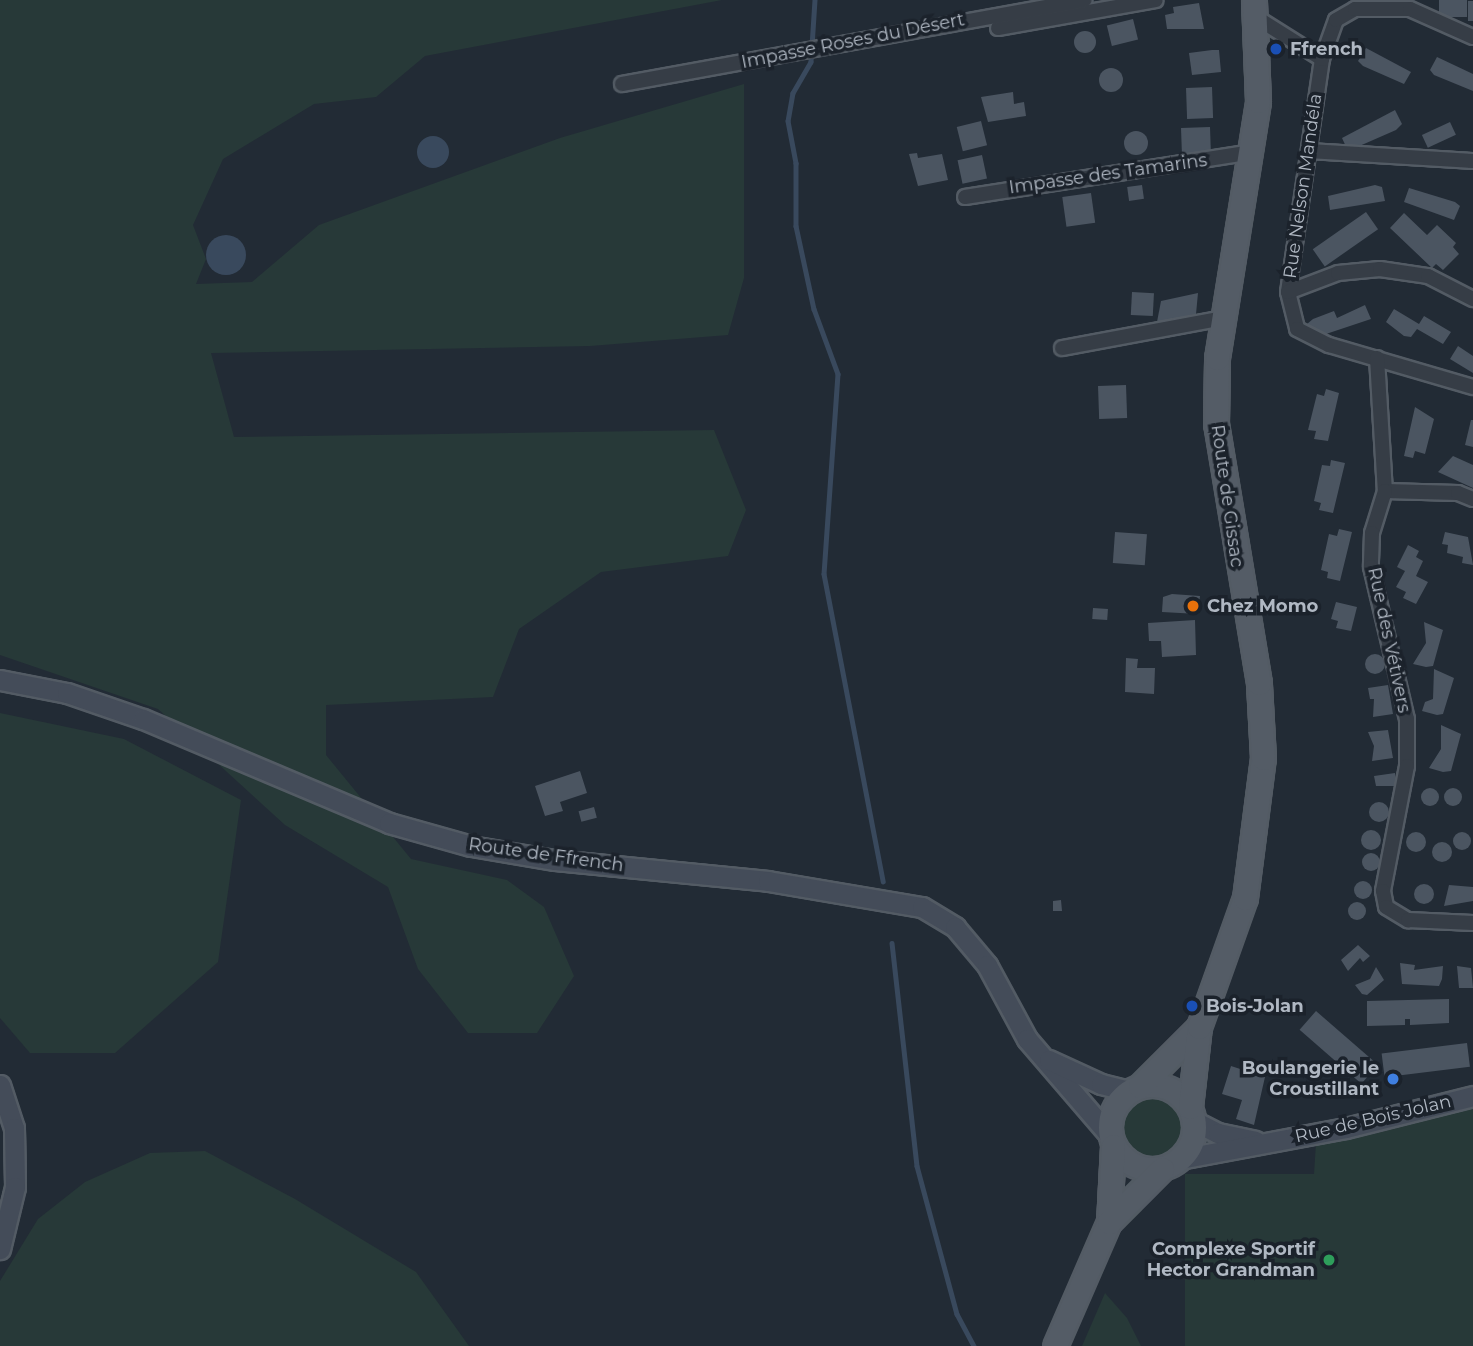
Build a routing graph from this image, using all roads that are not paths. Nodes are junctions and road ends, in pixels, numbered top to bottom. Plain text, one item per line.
1 (1084, 0) edge
2 (1156, 0) edge
3 (1412, 5) edge
4 (1255, 9) edge
5 (998, 28) dead end
6 (1473, 37) edge
7 (1322, 59) junction
8 (622, 84) dead end
9 (1309, 151) junction
10 (1252, 152) junction
11 (1473, 161) edge
12 (965, 197) dead end
13 (1288, 292) junction
14 (1473, 299) edge
15 (1224, 318) junction
16 (1062, 348) dead end
17 (1377, 358) junction
18 (1473, 387) edge
19 (1385, 491) junction
20 (1473, 499) edge
21 (0, 680) edge
22 (1473, 923) edge
23 (1199, 1027) junction
24 (1042, 1057) junction
25 (0, 1085) edge
26 (1135, 1089) junction
27 (1473, 1096) edge
28 (1192, 1114) junction
29 (1112, 1141) junction
30 (1273, 1143) junction
31 (1171, 1164) junction
32 (1110, 1223) junction
33 (0, 1249) edge
34 (1055, 1346) edge

1 - 8 street, Impasse Roses du Désert
2 - 5 street
3 - 6 street
3 - 7 street, Rue Nelson Mandéla
4 - 7 street
4 - 10 main road, Route de Gissac
7 - 9 street, Rue Nelson Mandéla
9 - 11 street
9 - 13 street, Rue Nelson Mandéla
10 - 12 street, Impasse des Tamarins
10 - 15 main road, Route de Gissac
13 - 14 street
13 - 17 street, Rue Nelson Mandéla
15 - 16 street
15 - 23 main road, Route de Gissac
17 - 18 street, Rue Nelson Mandéla
17 - 19 street
19 - 20 street
19 - 22 street, Rue des Vétivers
21 - 24 main road, Route de Ffrench
23 - 26 main road, Route de Gissac
23 - 28 main road, Route de Gissac
24 - 26 main road
24 - 29 main road, Route de Ffrench
25 - 33 main road
26 - 28 main road
26 - 29 main road
27 - 30 main road, Rue de Bois Jolan
28 - 30 main road, Rue de Bois Jolan
28 - 31 main road
29 - 31 main road
29 - 32 main road
30 - 31 main road, Rue de Bois Jolan
31 - 32 main road
32 - 34 main road

